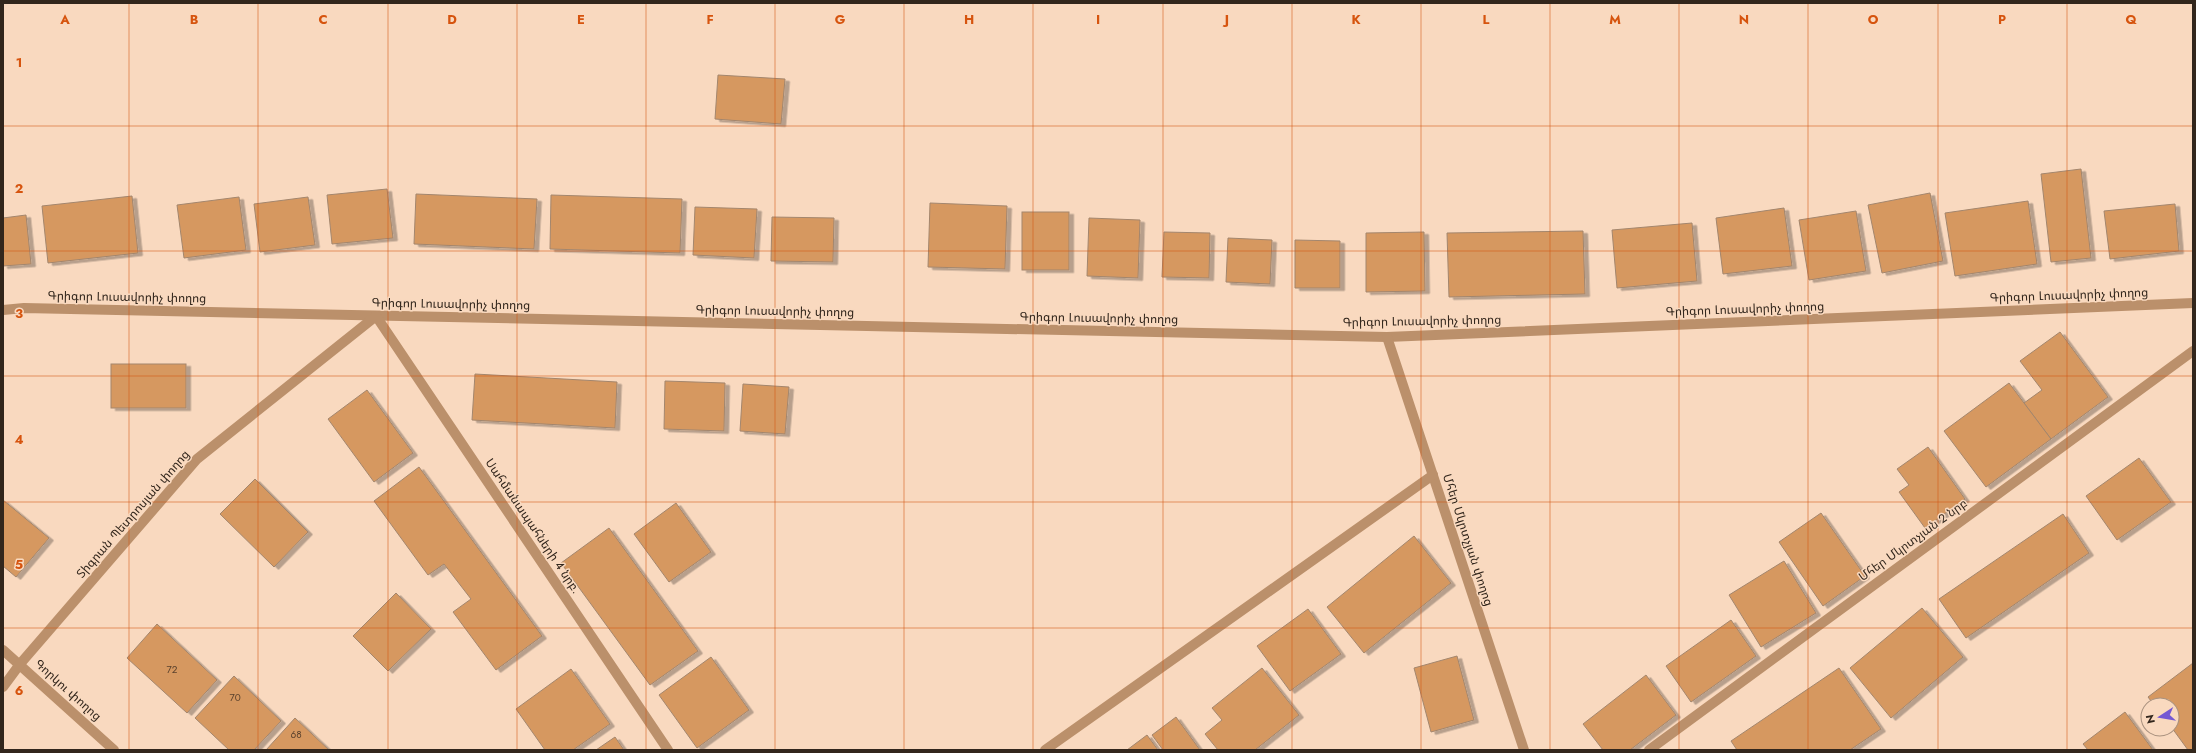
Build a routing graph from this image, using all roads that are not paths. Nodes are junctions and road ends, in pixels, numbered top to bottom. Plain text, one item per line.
1 (2193, 303) edge
2 (3, 310) edge
3 (376, 316) junction
4 (1387, 337) junction
5 (2193, 351) edge
6 (1433, 475) junction
7 (3, 650) edge
8 (20, 664) junction
9 (3, 687) edge
10 (114, 750) edge
11 (668, 750) edge
12 (1045, 750) edge
13 (1524, 750) edge
14 (1649, 750) edge

1 - 4 street, Գրիգոր Լուսավորիչ փողոց
2 - 3 street, Գրիգոր Լուսավորիչ փողոց
3 - 4 street, Գրիգոր Լուսավորիչ փողոց
3 - 8 street, Տիգրան Պետրոսյան փողոց
3 - 11 street, Սահմանապահների 4 նրբ.
4 - 6 street, Մհեր Մկրտչյան փողոց
5 - 14 street, Մհեր Մկրտչյան 2 նրբ
6 - 12 street
6 - 13 street, Մհեր Մկրտչյան փողոց
7 - 8 street, Գորկու փողոց
8 - 9 street, Տիգրան Պետրոսյան փողոց
8 - 10 street, Գորկու փողոց

